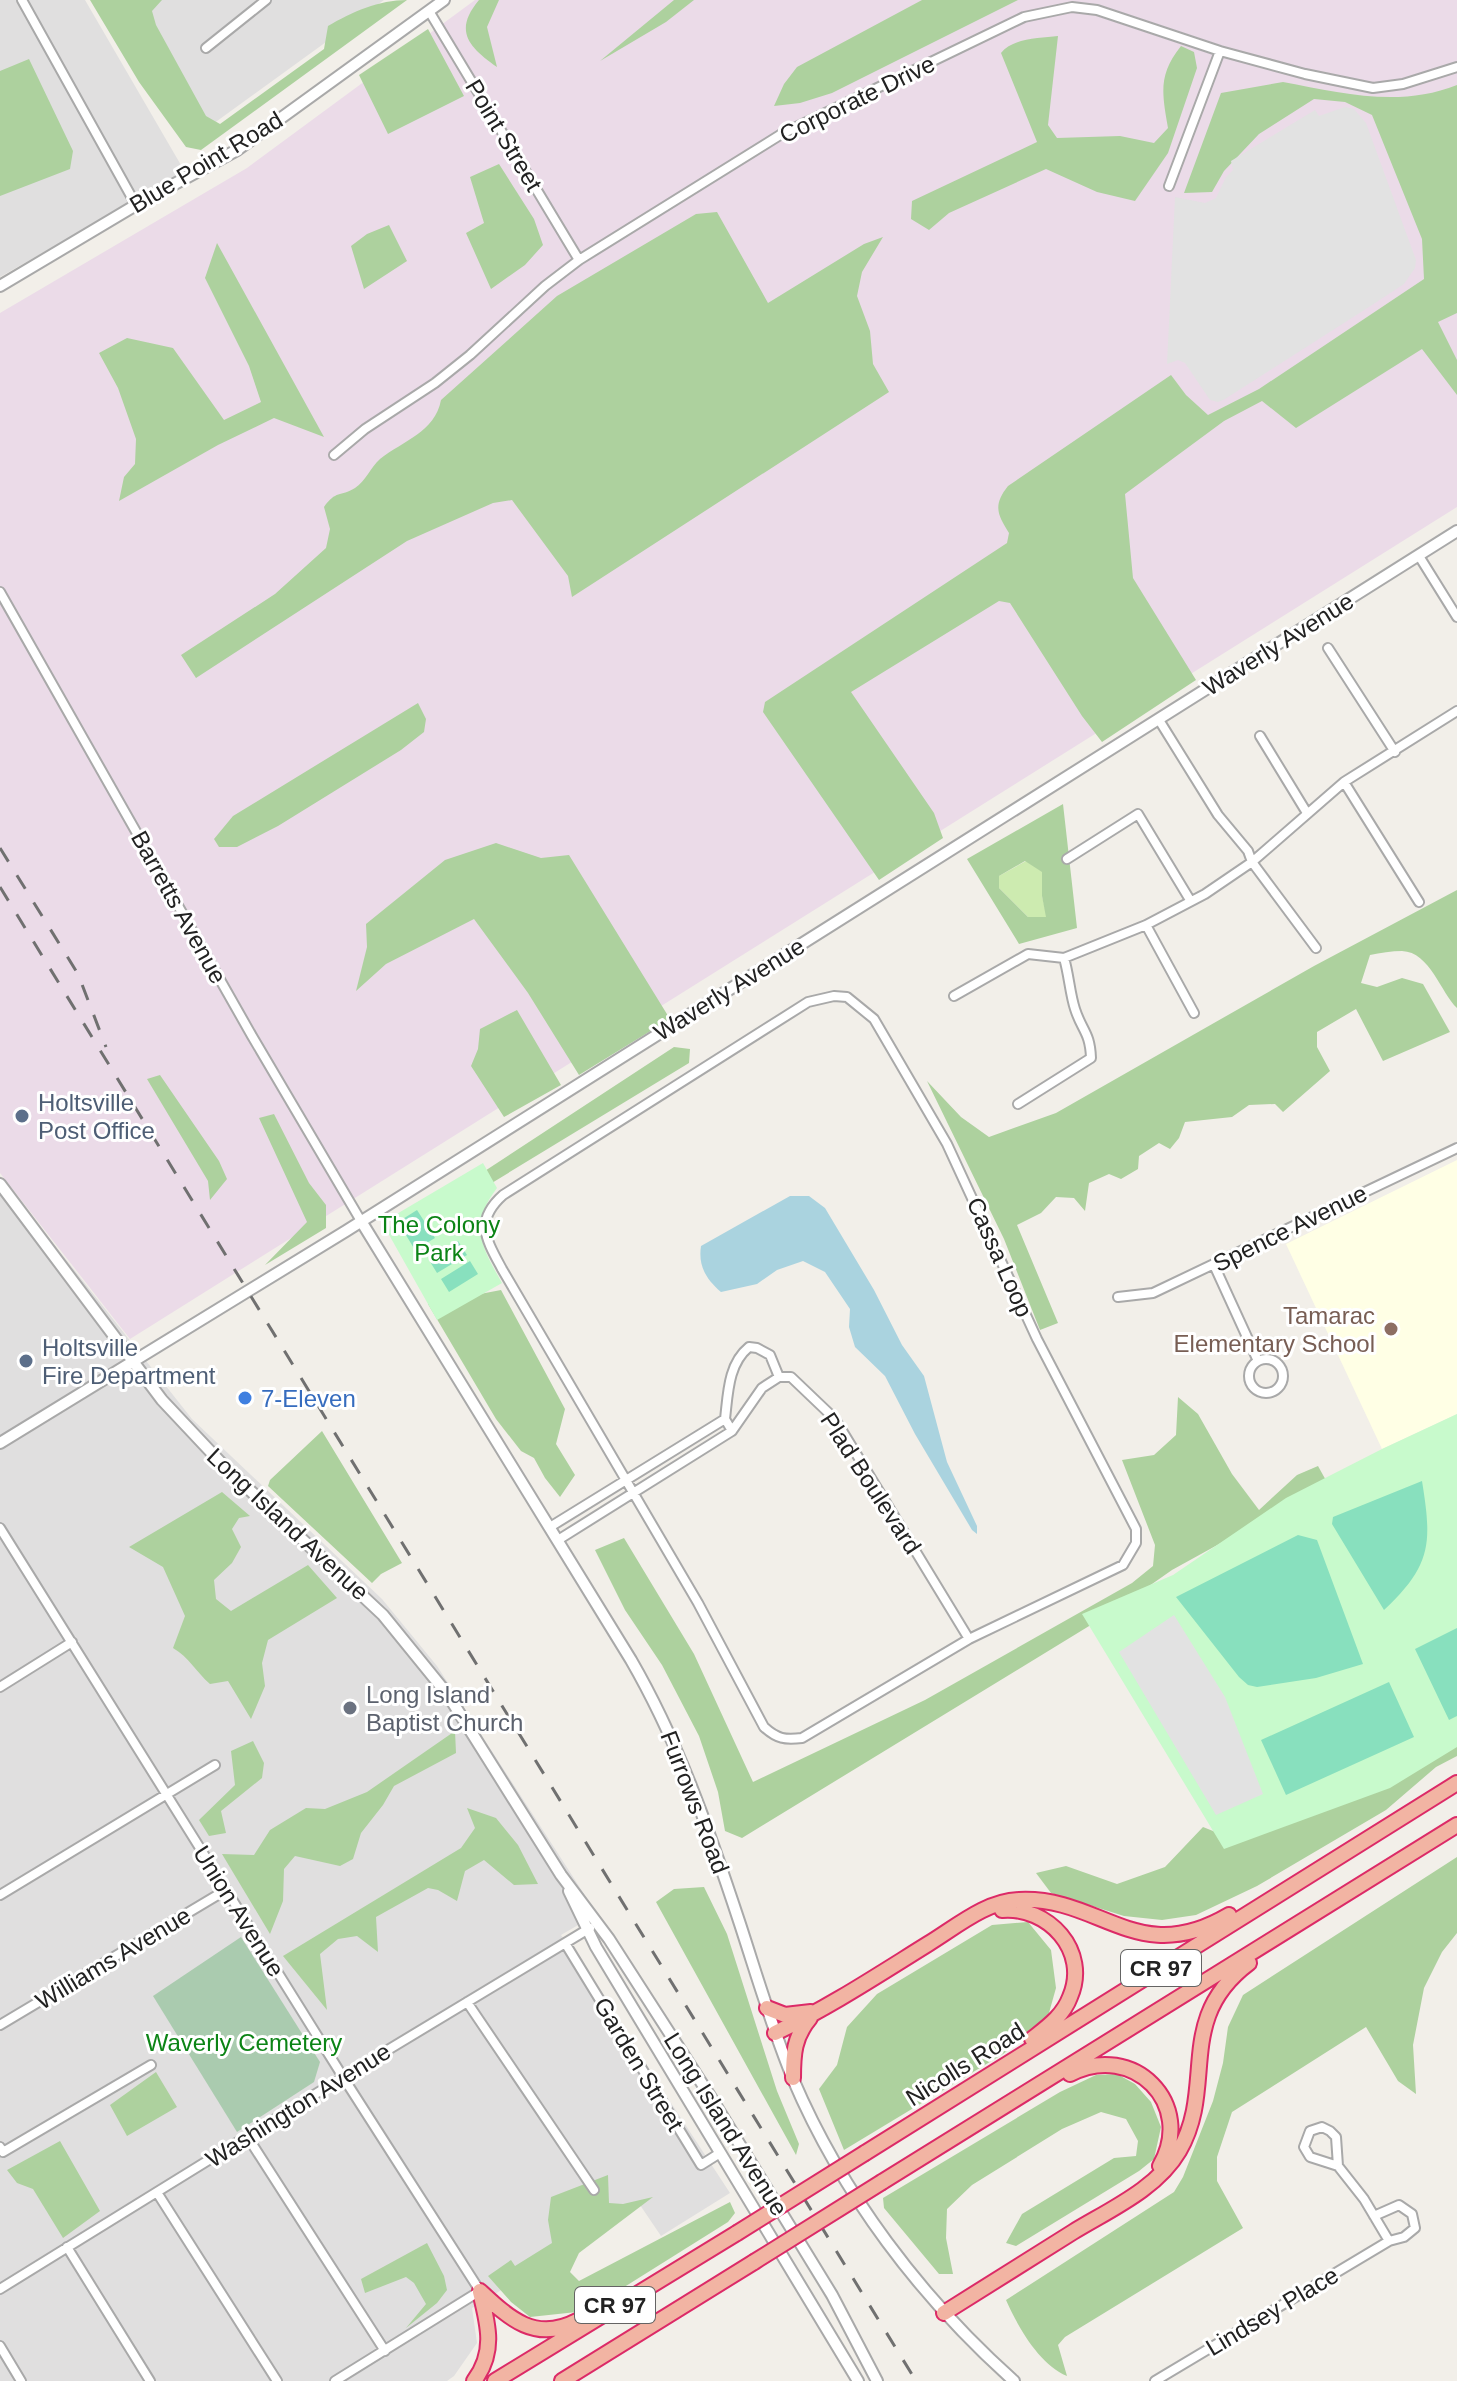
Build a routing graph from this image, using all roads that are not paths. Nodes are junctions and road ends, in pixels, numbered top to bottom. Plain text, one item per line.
1 (22, 0) edge
2 (266, 0) edge
3 (444, 0) edge
4 (429, 11) junction
5 (206, 48) dead end
6 (1220, 51) junction
7 (1457, 67) edge
8 (1169, 186) dead end
9 (136, 205) junction
10 (579, 260) junction
11 (0, 286) edge
12 (334, 455) dead end
13 (1457, 531) edge
14 (1419, 556) junction
15 (0, 592) edge
16 (1457, 617) edge
17 (1328, 648) dead end
18 (1457, 711) edge
19 (1159, 720) junction
20 (1260, 736) dead end
21 (1395, 752) junction
22 (1344, 782) junction
23 (1307, 813) junction
24 (1067, 859) dead end
25 (1252, 862) junction
26 (1190, 900) junction
27 (1419, 902) dead end
28 (1146, 925) junction
29 (1316, 948) dead end
30 (1064, 958) junction
31 (954, 996) dead end
32 (1194, 1013) dead end
33 (1018, 1104) dead end
34 (1457, 1148) edge
35 (0, 1184) edge
36 (361, 1221) junction
37 (1214, 1265) junction
38 (1118, 1297) dead end
39 (1258, 1361) junction
40 (132, 1362) junction
41 (779, 1377) junction
42 (725, 1419) junction
43 (732, 1431) junction
44 (0, 1443) edge
45 (625, 1480) junction
46 (633, 1494) junction
47 (550, 1527) junction
48 (0, 1528) edge
49 (558, 1540) junction
50 (969, 1639) junction
51 (72, 1642) junction
52 (0, 1687) edge
53 (215, 1765) dead end
54 (1457, 1783) edge
55 (167, 1795) junction
56 (1457, 1825) edge
57 (561, 1875) junction
58 (1301, 1880) junction
59 (226, 1890) junction
60 (0, 1895) edge
61 (1333, 1902) junction
62 (974, 1916) junction
63 (598, 1924) junction
64 (586, 1931) junction
65 (565, 1943) junction
66 (467, 2002) junction
67 (767, 2008) junction
68 (816, 2012) junction
69 (0, 2025) edge
70 (775, 2033) junction
71 (151, 2065) dead end
72 (992, 2073) junction
73 (343, 2077) junction
74 (793, 2078) junction
75 (1009, 2104) junction
76 (247, 2136) junction
77 (2, 2150) edge
78 (720, 2153) junction
79 (1338, 2166) junction
80 (1149, 2183) junction
81 (594, 2190) dead end
82 (158, 2194) junction
83 (1374, 2216) junction
84 (1389, 2241) junction
85 (67, 2247) junction
86 (0, 2289) edge
87 (480, 2291) junction
88 (638, 2291) junction
89 (944, 2313) junction
90 (662, 2319) junction
91 (0, 2346) edge
92 (385, 2351) junction
93 (21, 2381) edge
94 (150, 2381) edge
95 (277, 2381) edge
96 (335, 2381) edge
97 (474, 2381) edge
98 (495, 2381) edge
99 (562, 2381) edge
100 (584, 2381) edge
101 (858, 2381) edge
102 (877, 2381) edge
103 (1014, 2381) edge
104 (1155, 2381) edge

1 - 9 street
2 - 5 street
3 - 4 street, Blue Point Road
4 - 9 street, Blue Point Road
4 - 10 street, Point Street
6 - 7 street, Corporate Drive
6 - 8 street
6 - 10 street, Corporate Drive
9 - 11 street, Blue Point Road
10 - 12 street, Corporate Drive
13 - 14 street, Waverly Avenue
14 - 16 street
14 - 19 street, Waverly Avenue
15 - 36 street, Barretts Avenue
17 - 21 street
18 - 21 street
19 - 25 street
19 - 36 street, Waverly Avenue
20 - 23 street
21 - 22 street
22 - 23 street
22 - 27 street
23 - 25 street
24 - 26 street
25 - 26 street
25 - 29 street
26 - 28 street
28 - 30 street
28 - 32 street
30 - 31 street
30 - 33 street
34 - 37 street, Spence Avenue
35 - 40 street, Long Island Avenue
36 - 40 street, Waverly Avenue
36 - 47 street, Furrows Road
37 - 38 street, Spence Avenue
37 - 39 street
39 - 39 street
40 - 44 street, Waverly Avenue
40 - 57 street, Long Island Avenue
41 - 42 street
41 - 43 street
41 - 50 street, Plad Boulevard
42 - 43 street
42 - 45 street
43 - 46 street
45 - 46 street, Cassa Loop
45 - 47 street
45 - 50 street, Cassa Loop
46 - 49 street
46 - 50 street, Cassa Loop
47 - 49 street, Furrows Road
48 - 51 street, Union Avenue
49 - 67 street, Furrows Road
51 - 52 street
51 - 55 street, Union Avenue
53 - 55 street
54 - 58 highway, Nicolls Road / CR 97
55 - 59 street, Union Avenue
55 - 60 street
56 - 61 highway, CR 97
57 - 63 street, Long Island Avenue
57 - 64 street, Long Island Avenue
58 - 62 highway
58 - 72 highway, Nicolls Road / CR 97
59 - 69 street, Williams Avenue
59 - 73 street, Union Avenue
61 - 75 highway, CR 97
61 - 80 highway
62 - 68 highway
62 - 72 highway
63 - 64 street, Washington Avenue
63 - 102 street, Long Island Avenue
64 - 65 street, Washington Avenue
64 - 78 street, Long Island Avenue
65 - 66 street, Washington Avenue
65 - 78 street, Garden Street
66 - 73 street, Washington Avenue
66 - 81 street
67 - 68 highway
67 - 70 street, Furrows Road
68 - 70 highway
68 - 74 highway
70 - 74 street, Furrows Road
71 - 77 street
72 - 88 highway, Nicolls Road / CR 97, bridge
73 - 76 street, Washington Avenue
73 - 87 street, Union Avenue
74 - 89 street, Furrows Road
75 - 80 highway
75 - 90 highway, CR 97, bridge
76 - 82 street, Washington Avenue
76 - 92 street
78 - 101 street, Long Island Avenue
79 - 79 street
79 - 83 street
80 - 89 highway
82 - 85 street, Washington Avenue
82 - 95 street
83 - 84 street
83 - 84 street, Lindsey Place
84 - 104 street, Lindsey Place
85 - 86 street, Washington Avenue
85 - 94 street
87 - 88 highway
87 - 92 street
87 - 97 highway
88 - 98 highway, Nicolls Road / CR 97
89 - 103 street, Furrows Road
90 - 99 highway, CR 97
90 - 100 highway
91 - 93 street
92 - 96 street

